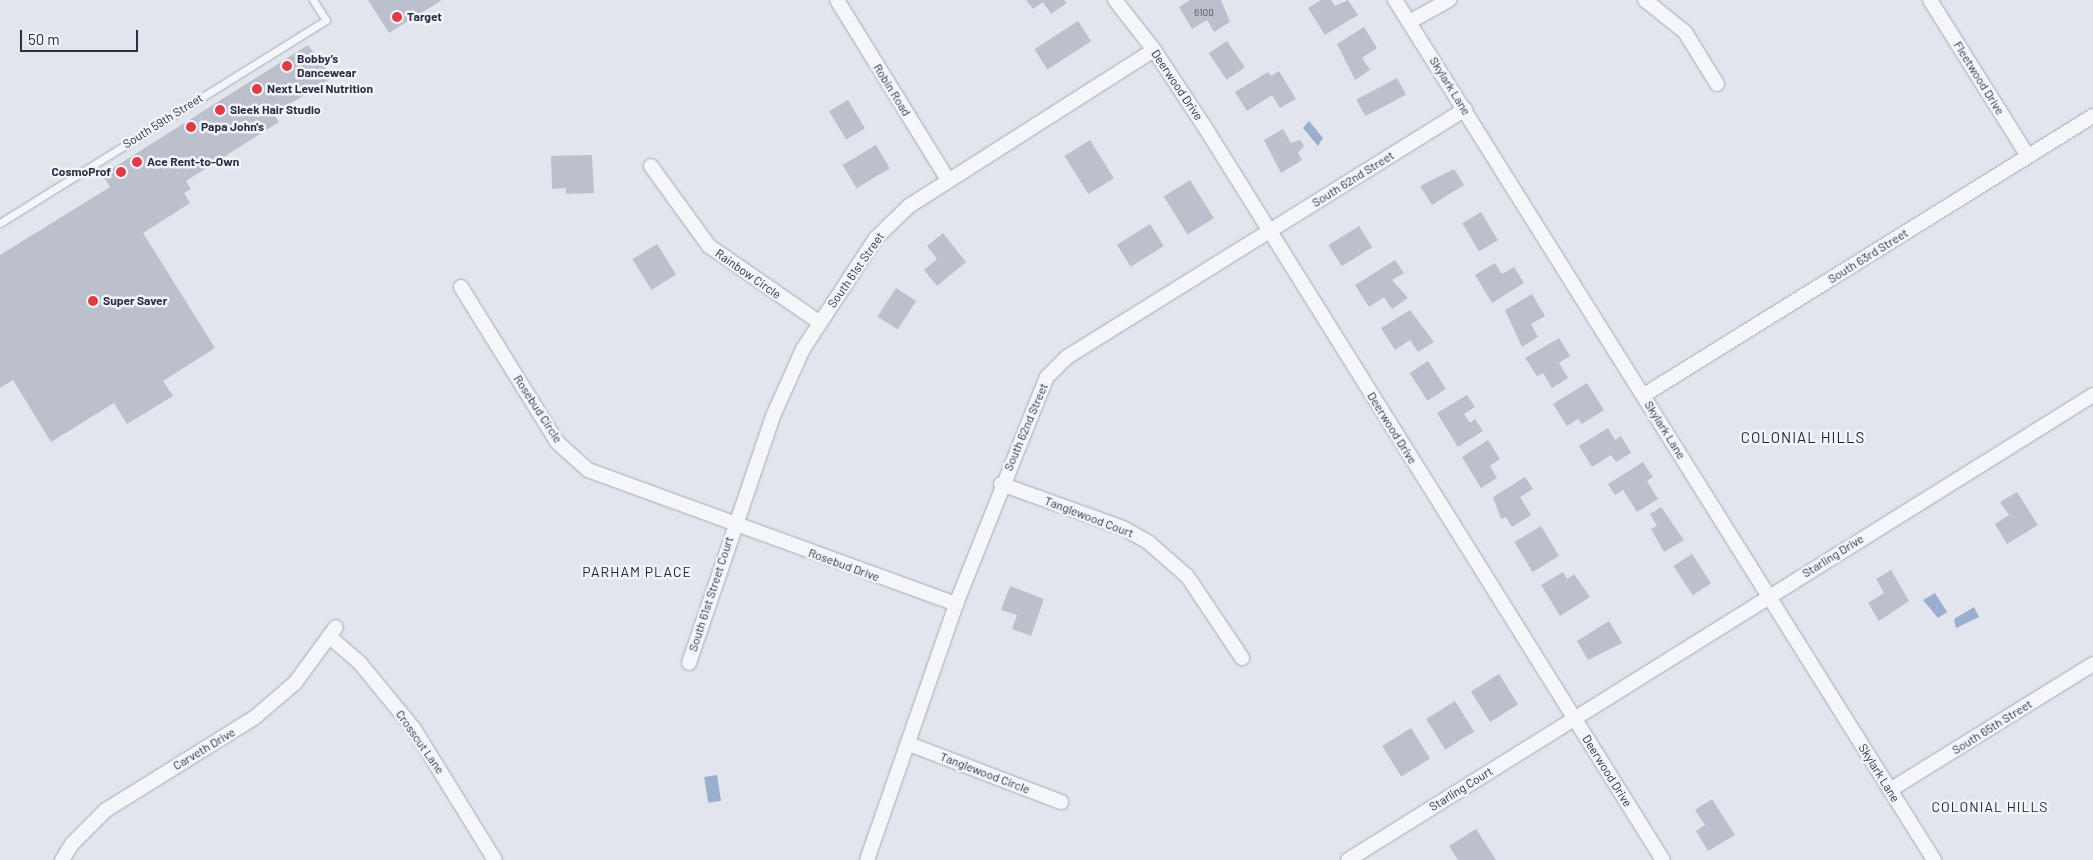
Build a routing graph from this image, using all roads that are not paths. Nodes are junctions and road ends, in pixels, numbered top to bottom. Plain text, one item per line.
1 (313, 0) edge
2 (836, 0) edge
3 (1115, 0) edge
4 (1395, 0) edge
5 (1449, 0) edge
6 (1645, 0) edge
7 (1930, 0) edge
8 (1409, 22) junction
9 (1154, 50) junction
10 (1717, 84) dead end
11 (1465, 109) junction
12 (2093, 116) edge
13 (2028, 156) junction
14 (651, 166) dead end
15 (948, 180) junction
16 (0, 223) edge
17 (1269, 231) junction
18 (461, 287) dead end
19 (820, 323) junction
20 (2093, 394) edge
21 (1644, 395) junction
22 (1001, 484) junction
23 (733, 525) junction
24 (1769, 596) junction
25 (956, 604) junction
26 (333, 632) joint
27 (1242, 658) dead end
28 (689, 663) dead end
29 (2093, 664) edge
30 (1574, 717) junction
31 (909, 744) junction
32 (1890, 790) junction
33 (1061, 802) dead end
34 (62, 860) edge
35 (495, 860) edge
36 (867, 860) edge
37 (1348, 860) edge
38 (1663, 860) edge
39 (1934, 860) edge

1 - 16 lane, South 59th Street
2 - 15 street, Robin Road
3 - 9 street, Deerwood Drive
4 - 8 street, Skylark Lane
5 - 8 street
6 - 10 street
7 - 13 street, Fleetwood Drive
8 - 11 street, Skylark Lane
9 - 15 street, South 61st Street
9 - 17 street, Deerwood Drive
11 - 17 street, South 62nd Street
11 - 21 street, Skylark Lane
12 - 13 street, South 63rd Street
13 - 21 street, South 63rd Street
14 - 19 street, Rainbow Circle
15 - 19 street, South 61st Street
17 - 22 street, South 62nd Street
17 - 30 street, Deerwood Drive
18 - 23 street, Rosebud Circle
19 - 23 street, South 61st Street
20 - 24 street, Starling Drive
21 - 24 street, Skylark Lane
22 - 25 street, South 62nd Street
22 - 27 street, Tanglewood Court
23 - 25 street, Rosebud Drive
23 - 28 street, South 61st Street Court
24 - 30 street, Starling Drive
24 - 32 street, Skylark Lane
25 - 31 street, South 62nd Street
26 - 34 street, Carveth Drive
26 - 35 street, Crosscut Lane
29 - 32 street, South 65th Street
30 - 37 street, Starling Court
30 - 38 street, Deerwood Drive
31 - 33 street, Tanglewood Circle
31 - 36 street, South 62nd Street
32 - 39 street, Skylark Lane

